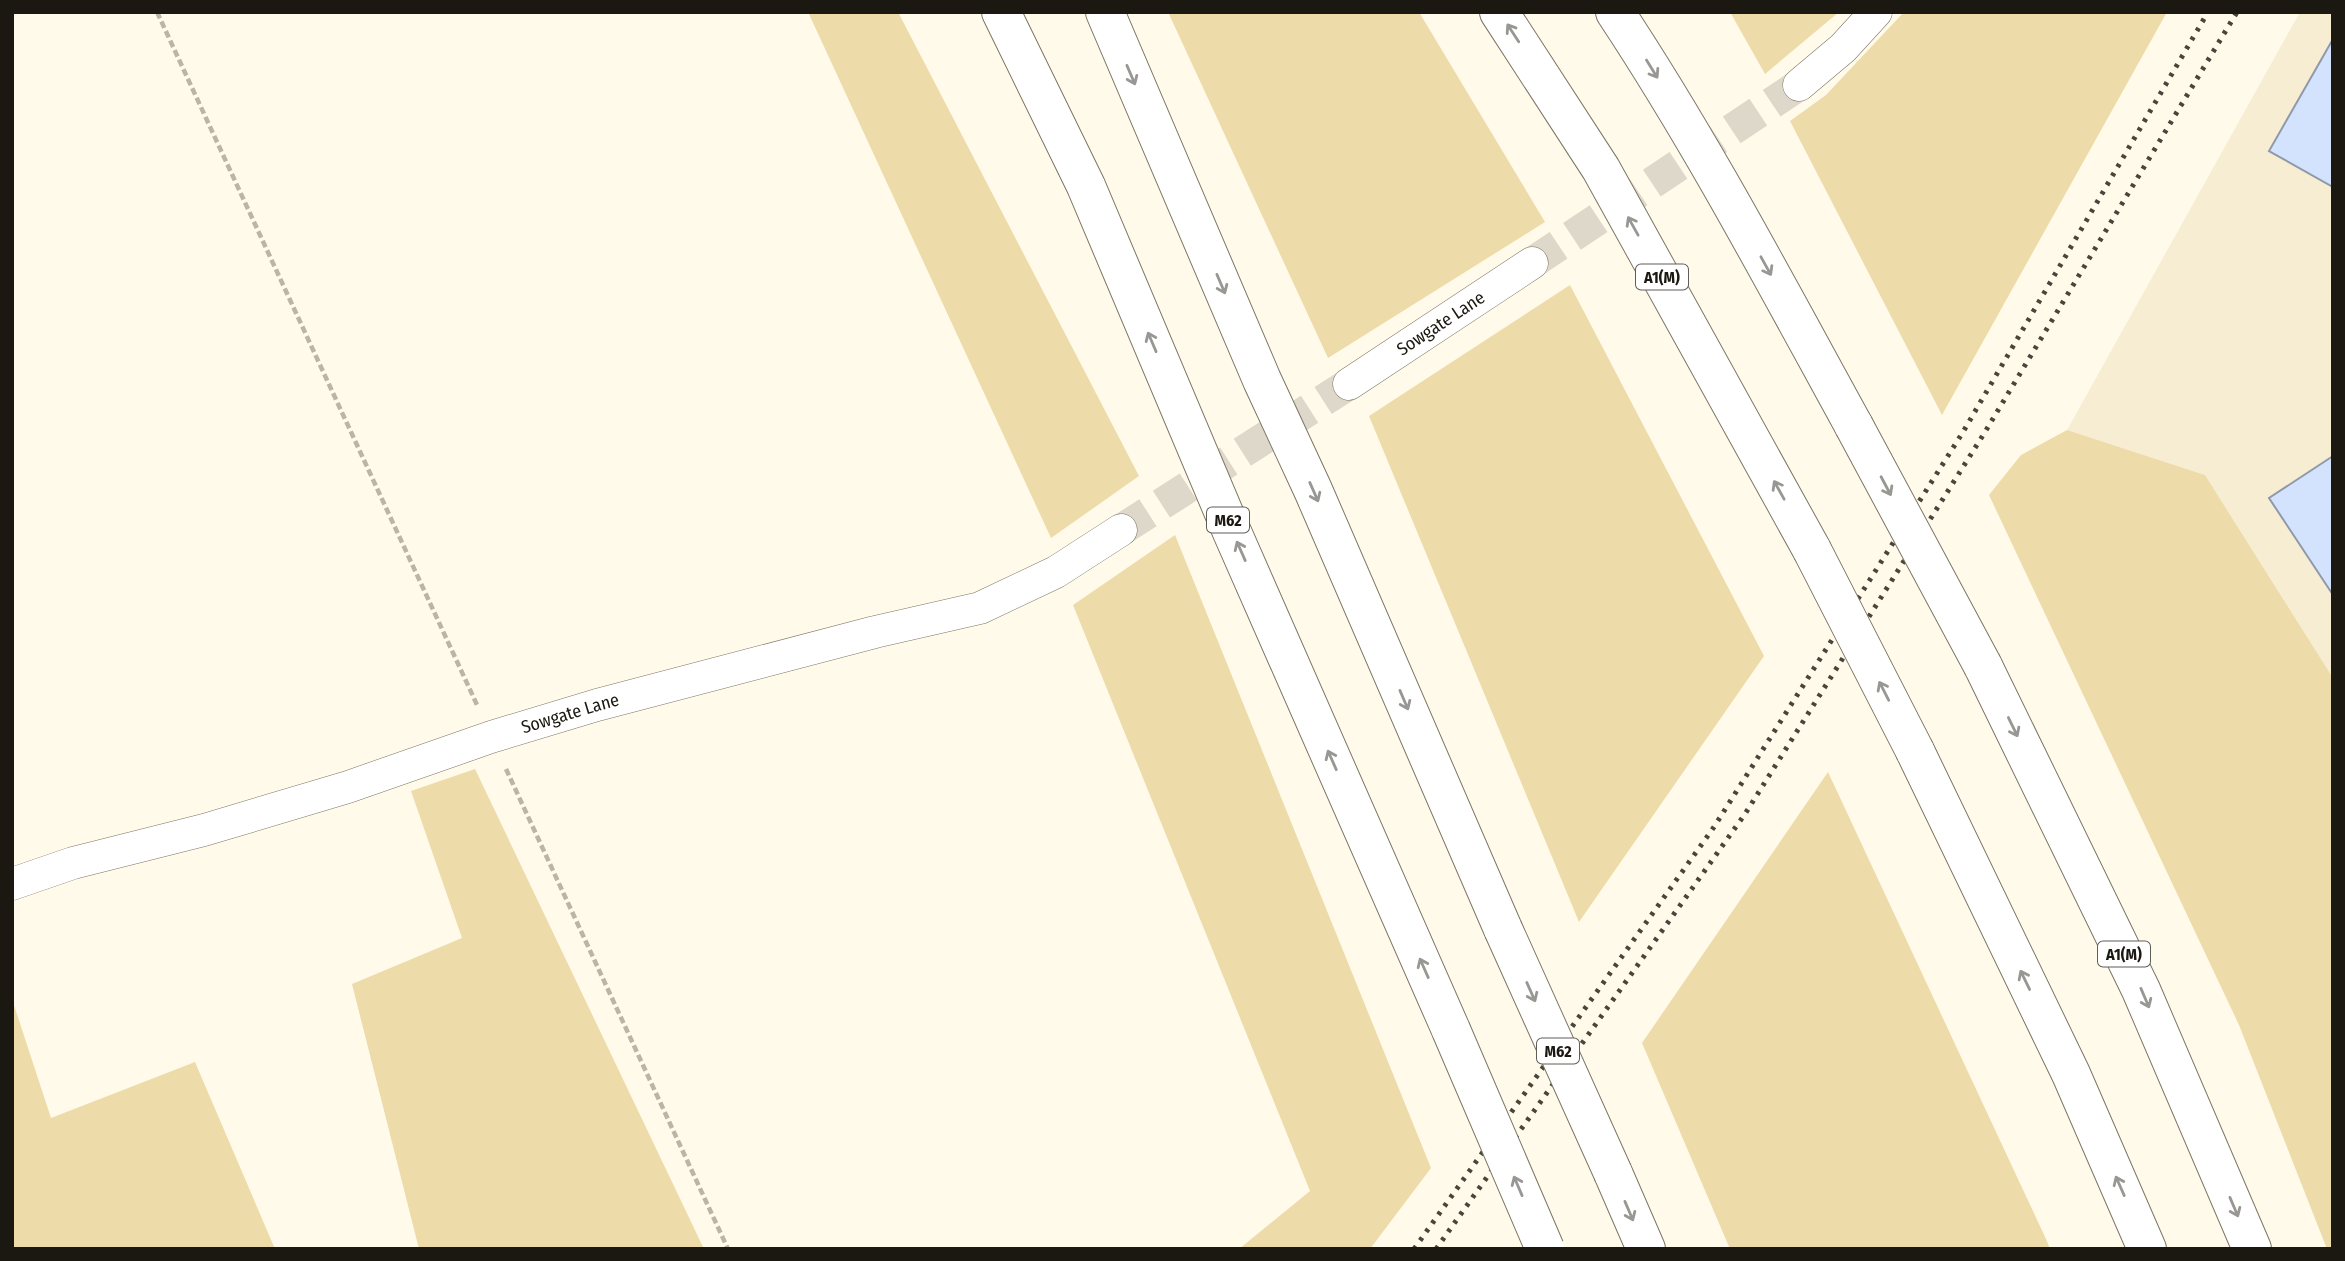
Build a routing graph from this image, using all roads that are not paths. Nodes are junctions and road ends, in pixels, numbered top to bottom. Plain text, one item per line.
1 (1001, 12) edge
2 (1105, 12) edge
3 (1499, 12) edge
4 (1615, 12) edge
5 (1877, 12) edge
6 (1799, 85) tunnel mouth
7 (1532, 262) tunnel mouth
8 (1349, 384) tunnel mouth
9 (1121, 530) tunnel mouth
10 (12, 884) edge
11 (1545, 1249) edge
12 (1646, 1249) edge
13 (2147, 1249) edge
14 (2252, 1249) edge

11 -> 1 highway, M62, bridge
2 -> 12 highway, M62, bridge
13 -> 3 highway, A1(M), bridge
4 -> 14 highway, A1(M), bridge
5 - 6 street
7 - 8 street, Sowgate Lane
9 - 10 street, Sowgate Lane

